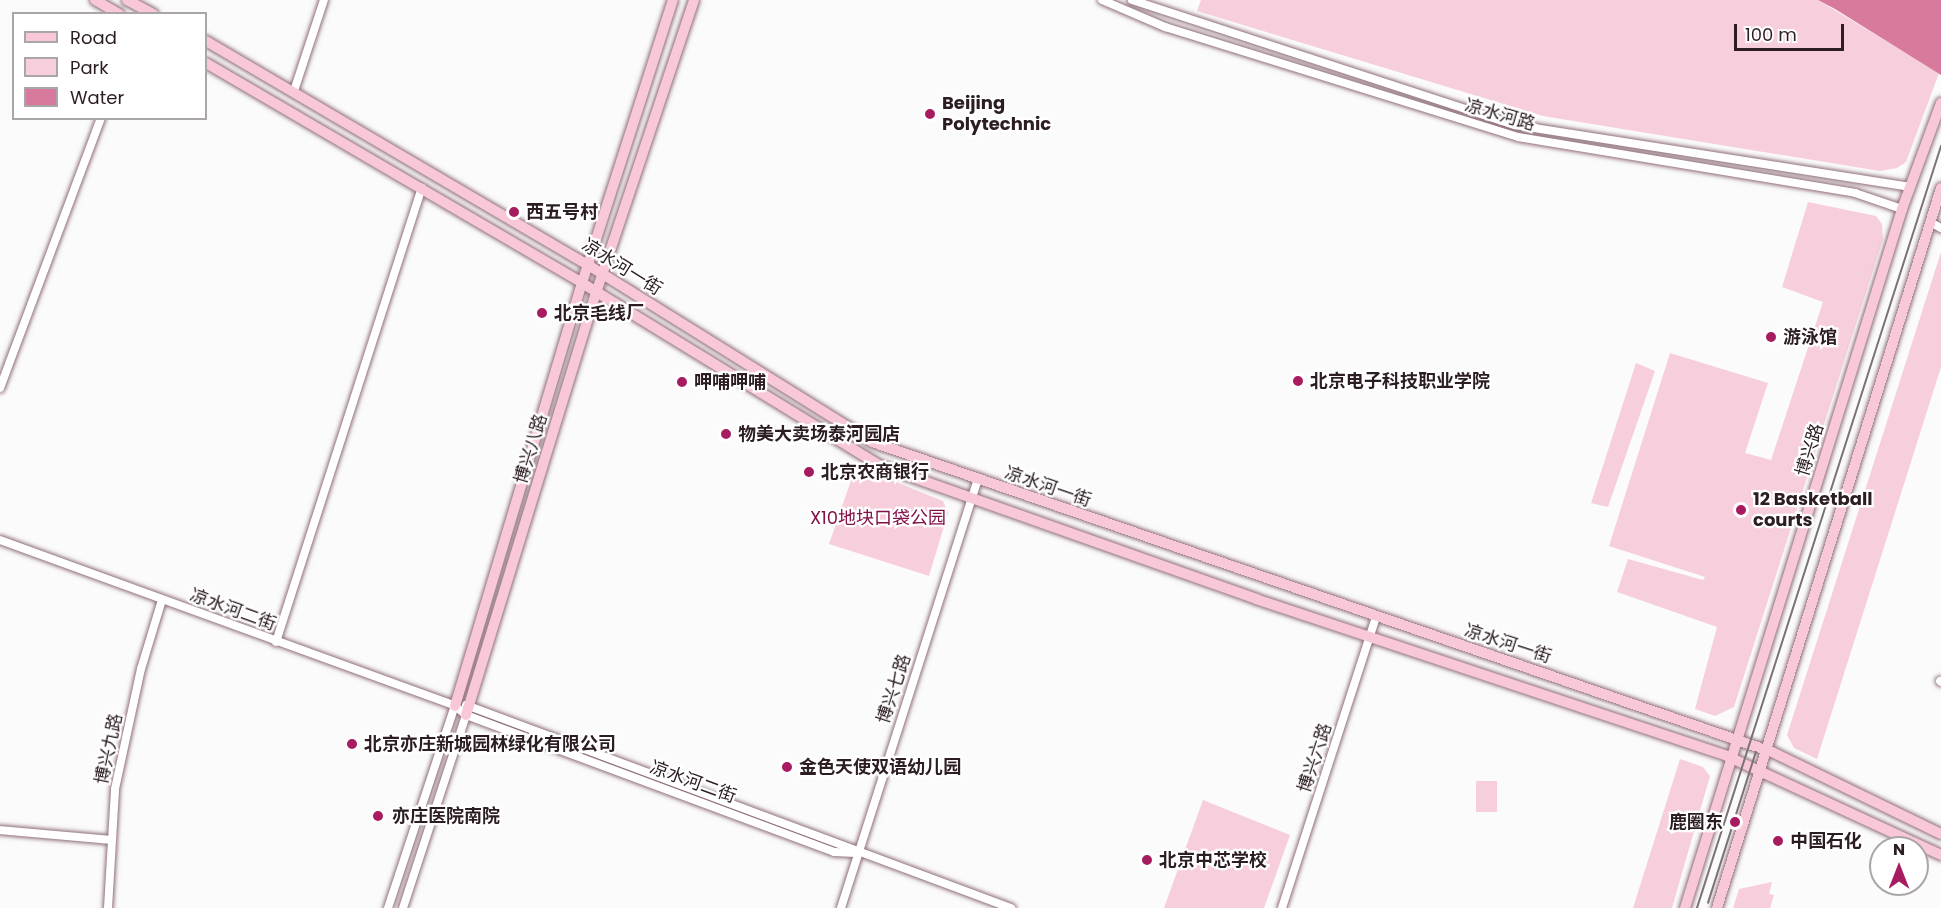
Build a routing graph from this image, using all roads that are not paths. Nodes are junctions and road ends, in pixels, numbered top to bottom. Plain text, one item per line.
1 (95, 0) edge
2 (127, 0) edge
3 (324, 0) edge
4 (673, 0) edge
5 (694, 0) edge
6 (1102, 0) edge
7 (1132, 0) edge
8 (116, 12) edge
9 (149, 12) edge
10 (207, 42) edge
11 (207, 64) edge
12 (294, 91) junction
13 (1940, 105) edge
14 (100, 120) edge
15 (1878, 184) junction
16 (422, 188) junction
17 (1908, 188) junction
18 (1941, 188) edge
19 (1874, 199) junction
20 (1938, 207) edge
21 (1902, 209) junction
22 (1930, 222) junction
23 (1941, 228) edge
24 (588, 265) junction
25 (602, 274) junction
26 (582, 283) junction
27 (596, 293) junction
28 (0, 388) edge
29 (943, 467) junction
30 (978, 480) junction
31 (934, 485) junction
32 (972, 498) junction
33 (0, 540) edge
34 (162, 600) junction
35 (1376, 617) junction
36 (1371, 635) junction
37 (276, 642) junction
38 (455, 706) junction
39 (468, 710) junction
40 (1738, 740) junction
41 (1764, 750) junction
42 (1731, 758) junction
43 (1759, 768) junction
44 (0, 830) edge
45 (1941, 834) edge
46 (111, 840) junction
47 (855, 853) junction
48 (1941, 855) edge
49 (108, 908) edge
50 (388, 908) edge
51 (404, 908) edge
52 (841, 908) edge
53 (1011, 908) edge
54 (1281, 908) edge
55 (1685, 908) edge
56 (1717, 908) edge

1 - 8 main road
2 - 9 main road
3 - 12 street
4 - 24 main road, 博兴八路
5 - 25 main road, 博兴八路
6 - 19 street, 凉水河路
7 - 15 street, 凉水河路
10 - 12 main road, 凉水河一街
11 - 16 main road, 凉水河一街
12 - 24 main road, 凉水河一街
13 - 17 main road, 博兴路
14 - 28 street
15 - 17 street, 凉水河路
15 - 19 street
16 - 26 main road, 凉水河一街
16 - 37 street
17 - 21 main road, 博兴路
18 - 20 main road
19 - 21 street, 凉水河路
20 - 22 main road
21 - 40 main road, 博兴路
22 - 23 street
22 - 41 main road
24 - 25 main road, 凉水河一街
24 - 26 main road, 博兴八路
25 - 27 main road, 博兴八路
25 - 29 main road, 凉水河一街
26 - 27 main road, 凉水河一街
26 - 38 main road, 博兴八路
27 - 31 main road, 凉水河一街
27 - 39 main road, 博兴八路
29 - 30 main road, 凉水河一街
29 - 31 main road
30 - 32 street, 博兴七路
30 - 35 main road, 凉水河一街
31 - 32 main road, 凉水河一街
32 - 36 main road, 凉水河一街
32 - 47 street, 博兴七路
33 - 34 street, 凉水河二街
34 - 37 street, 凉水河二街
34 - 46 street, 博兴九路
35 - 36 street, 博兴六路
35 - 40 main road, 凉水河一街
36 - 42 main road, 凉水河一街
36 - 54 street, 博兴六路
37 - 38 street, 凉水河二街
38 - 39 street, 凉水河二街
38 - 50 street, 博兴八路
39 - 47 street, 凉水河二街
39 - 51 street, 博兴八路
40 - 41 main road, 凉水河一街
40 - 42 main road, 博兴路
41 - 43 main road
41 - 45 main road, 凉水河一街
42 - 43 main road, 凉水河一街
42 - 55 main road, 博兴路
43 - 48 main road, 凉水河一街
43 - 56 main road
44 - 46 street
46 - 49 street, 博兴九路
47 - 52 street, 博兴七路
47 - 53 street, 凉水河二街

